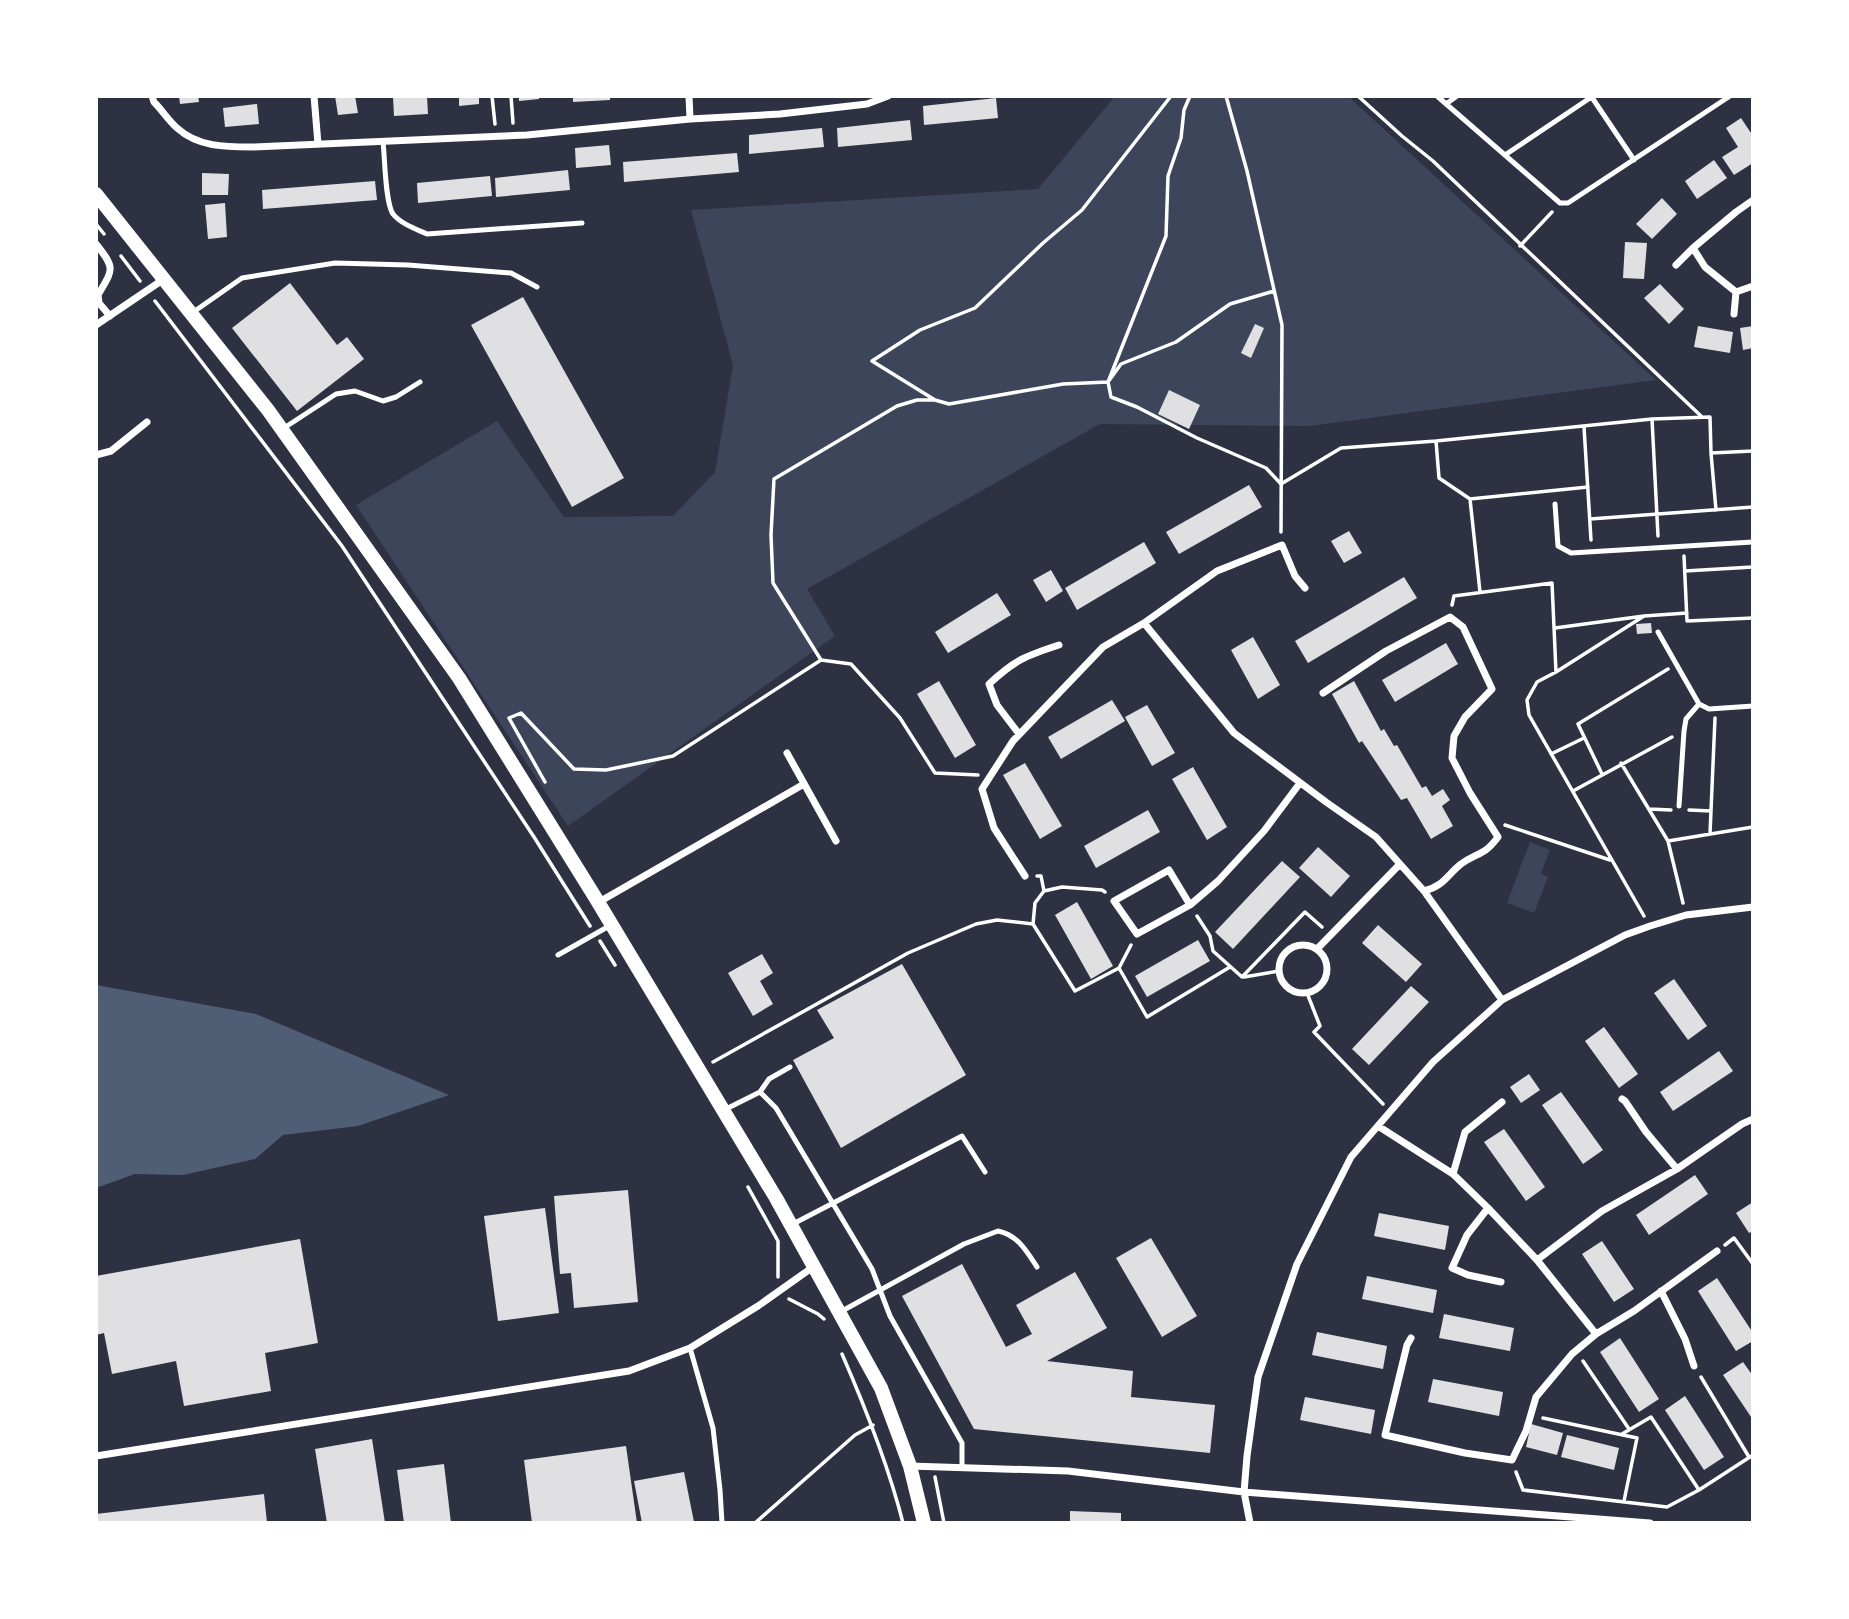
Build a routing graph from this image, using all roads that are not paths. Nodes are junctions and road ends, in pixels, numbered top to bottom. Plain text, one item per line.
1 (152, 96) edge
2 (314, 96) edge
3 (689, 96) edge
4 (888, 96) edge
5 (1437, 96) edge
6 (1457, 96) edge
7 (1712, 96) edge
8 (1730, 96) edge
9 (1592, 97) edge
10 (1446, 104) junction
11 (1718, 104) junction
12 (690, 119) junction
13 (383, 142) junction
14 (318, 145) junction
15 (1505, 155) junction
16 (1634, 160) junction
17 (96, 194) edge
18 (1753, 200) edge
19 (582, 223) dead end
20 (96, 244) edge
21 (1693, 248) junction
22 (1676, 265) dead end
23 (165, 279) junction
24 (1753, 286) edge
25 (537, 287) dead end
26 (1736, 292) junction
27 (192, 313) junction
28 (1734, 314) dead end
29 (110, 316) junction
30 (96, 325) edge
31 (421, 382) dead end
32 (147, 422) dead end
33 (282, 430) junction
34 (96, 455) edge
35 (1555, 504) dead end
36 (1753, 541) edge
37 (1305, 588) dead end
38 (1144, 623) junction
39 (1658, 632) dead end
40 (1059, 645) dead end
41 (1323, 693) dead end
42 (1699, 704) junction
43 (1753, 706) edge
44 (1020, 734) junction
45 (787, 753) dead end
46 (1300, 783) junction
47 (804, 784) junction
48 (1679, 806) dead end
49 (836, 841) dead end
50 (1400, 864) junction
51 (1025, 876) dead end
52 (1424, 891) junction
53 (598, 903) junction
54 (1190, 905) junction
55 (1753, 908) edge
56 (611, 925) junction
57 (1317, 948) junction
58 (558, 955) dead end
59 (1502, 1000) junction
60 (790, 1067) dead end
61 (760, 1092) junction
62 (1622, 1099) dead end
63 (1502, 1102) dead end
64 (723, 1110) junction
65 (1753, 1119) edge
66 (1378, 1126) junction
67 (1677, 1169) junction
68 (985, 1172) dead end
69 (1453, 1174) junction
70 (832, 1203) junction
71 (1488, 1208) junction
72 (791, 1225) junction
73 (1717, 1251) road end
74 (1537, 1260) junction
75 (813, 1267) junction
76 (1037, 1267) dead end
77 (1501, 1282) dead end
78 (880, 1291) junction
79 (1661, 1291) junction
80 (839, 1312) junction
81 (1596, 1334) junction
82 (1411, 1338) dead end
83 (690, 1348) junction
84 (1694, 1366) road end
85 (96, 1456) edge
86 (909, 1466) junction
87 (962, 1467) junction
88 (1244, 1492) junction
89 (722, 1523) edge
90 (924, 1523) edge
91 (1251, 1523) edge
92 (1650, 1523) edge

1 - 14 street
2 - 14 street
3 - 12 street
4 - 12 street
5 - 10 lane
6 - 10 lane
7 - 11 lane
8 - 11 lane
9 - 15 lane
9 - 16 lane
10 - 15 lane
11 - 16 lane
12 - 13 street
13 - 14 street
13 - 19 lane
15 - 16 lane
17 - 23 main road
18 - 21 street
20 - 29 street
21 - 22 street
21 - 26 street
23 - 27 main road
23 - 29 street
24 - 26 street
25 - 27 lane
26 - 28 street
27 - 33 main road
29 - 30 street
31 - 33 lane
32 - 34 street
33 - 53 main road
35 - 36 lane
37 - 38 street
38 - 44 street
38 - 46 street
39 - 42 lane
40 - 44 street
41 - 52 street
42 - 43 lane
42 - 48 lane
44 - 51 street
45 - 47 street
46 - 50 street
46 - 54 street
47 - 49 street
47 - 53 street
50 - 52 street
50 - 57 street
52 - 59 street
53 - 56 main road
54 - 54 street
55 - 59 street
56 - 58 lane
56 - 64 main road
57 - 57 street
59 - 66 street
60 - 61 lane
61 - 64 lane
61 - 70 lane
62 - 67 street
63 - 69 street
64 - 72 main road
65 - 67 street
66 - 69 street
66 - 88 street
67 - 74 street
68 - 70 lane
69 - 71 street
70 - 72 lane
70 - 78 lane
71 - 74 street
71 - 77 street
72 - 75 main road
73 - 79 street
74 - 81 street
75 - 80 main road
75 - 83 street
76 - 78 lane
78 - 80 lane
78 - 87 lane
79 - 81 street
79 - 84 street
80 - 86 main road
81 - 82 street
83 - 85 street
83 - 89 lane
86 - 87 street
86 - 90 main road
87 - 88 street
88 - 91 street
88 - 92 street

